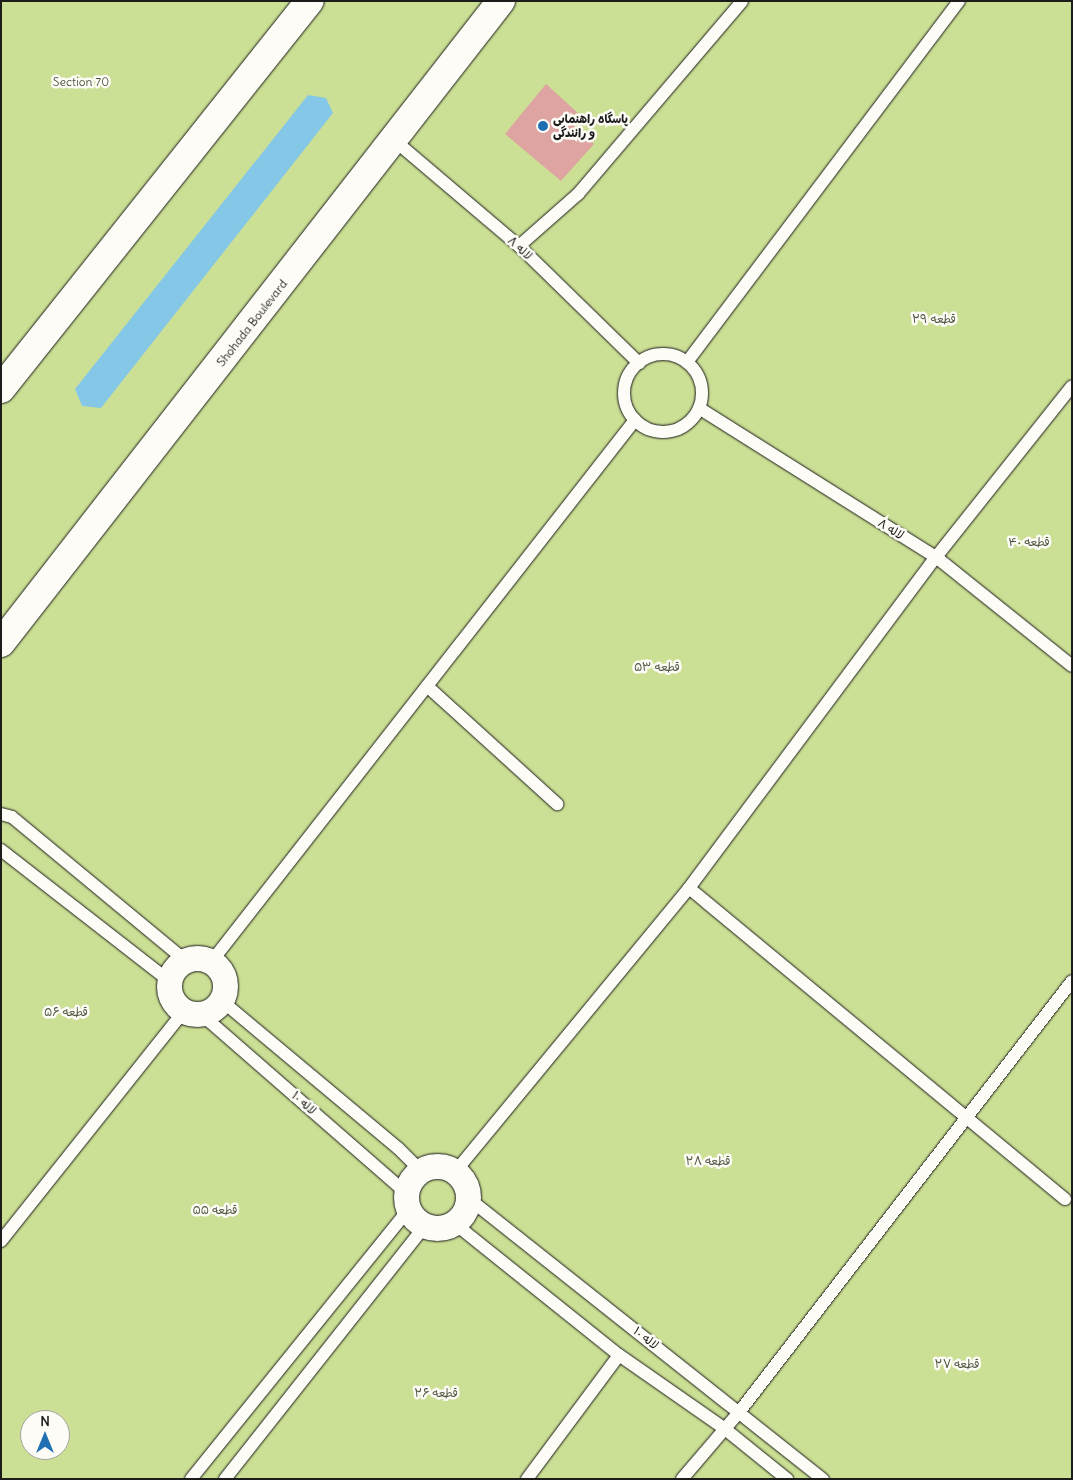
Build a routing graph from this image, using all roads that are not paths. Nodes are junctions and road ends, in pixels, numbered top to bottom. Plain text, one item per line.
1 (310, 1) edge
2 (501, 1) edge
3 (742, 1) edge
4 (959, 1) edge
5 (394, 140) junction
6 (519, 246) junction
7 (639, 362) junction
8 (687, 362) junction
9 (1072, 386) edge
10 (1, 390) edge
11 (699, 408) junction
12 (635, 420) junction
13 (936, 557) junction
14 (2, 642) edge
15 (1072, 666) edge
16 (427, 686) junction
17 (557, 804) dead end
18 (1, 814) edge
19 (1, 850) edge
20 (689, 888) junction
21 (185, 960) junction
22 (212, 961) junction
23 (1072, 981) edge
24 (169, 982) junction
25 (202, 1009) junction
26 (966, 1118) junction
27 (421, 1170) junction
28 (455, 1172) junction
29 (468, 1198) junction
30 (1065, 1199) dead end
31 (413, 1210) junction
32 (454, 1223) junction
33 (1, 1241) edge
34 (619, 1355) junction
35 (740, 1411) junction
36 (725, 1429) junction
37 (191, 1479) edge
38 (225, 1479) edge
39 (527, 1479) edge
40 (682, 1479) edge
41 (787, 1479) edge
42 (823, 1479) edge

1 - 10 street
2 - 5 street, Shohada Boulevard
3 - 6 lane
4 - 8 lane
5 - 6 lane, لاله ۸
5 - 14 street, Shohada Boulevard
6 - 7 lane, لاله ۸
7 - 8 lane
7 - 12 lane
8 - 11 lane
9 - 13 lane
11 - 12 lane
11 - 13 lane, لاله ۸
12 - 16 lane
13 - 15 lane, لاله ۸
13 - 20 lane
16 - 17 lane
16 - 22 lane
18 - 21 lane
19 - 24 lane
20 - 26 lane
20 - 28 lane
21 - 22 street
21 - 24 street
22 - 25 street
23 - 26 lane
24 - 25 street
25 - 27 lane, لاله ۱۰
25 - 31 lane, لاله ۱۰
25 - 33 lane
26 - 30 lane
26 - 35 lane
27 - 28 street
27 - 31 street
28 - 29 street
29 - 32 street
29 - 35 lane, لاله ۱۰
31 - 32 street
31 - 37 lane
31 - 38 lane
32 - 34 lane
34 - 36 lane
34 - 39 lane
35 - 36 lane
35 - 42 lane, لاله ۱۰
36 - 40 lane
36 - 41 lane

